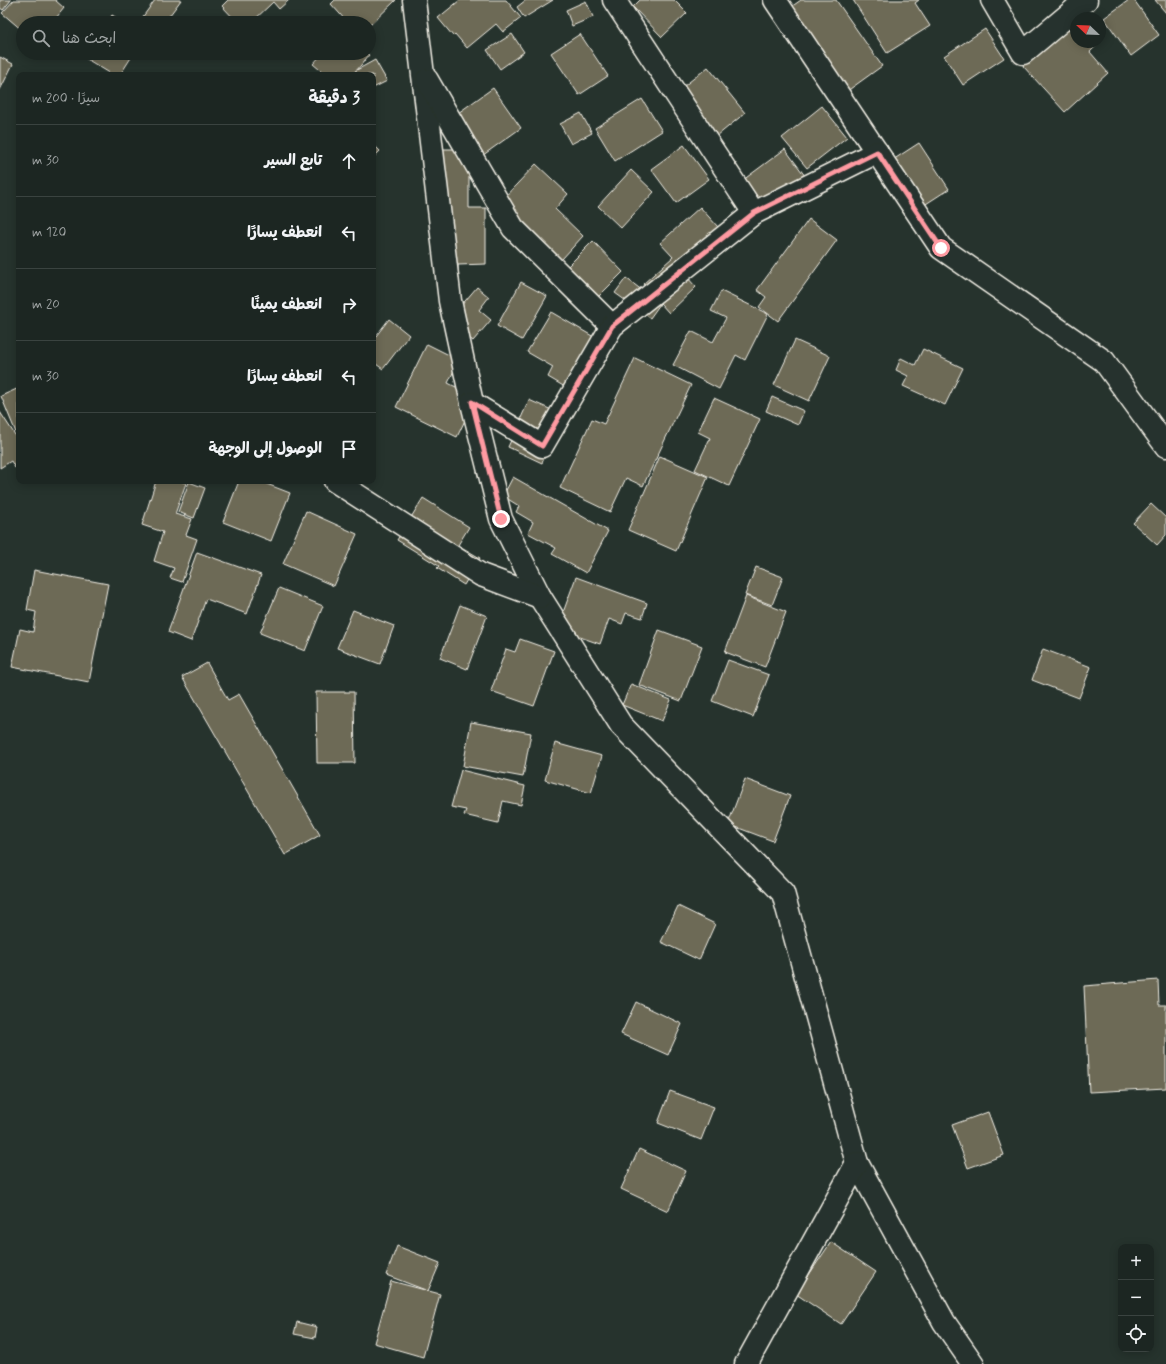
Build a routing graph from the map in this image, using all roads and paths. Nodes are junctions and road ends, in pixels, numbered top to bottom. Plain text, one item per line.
1 (414, 0) edge
2 (614, 0) edge
3 (775, 0) edge
4 (992, 0) edge
5 (1086, 0) edge
6 (423, 72) junction
7 (877, 152) junction
8 (754, 213) junction
9 (612, 326) junction
10 (472, 402) junction
11 (1166, 446) edge
12 (340, 484) edge
13 (540, 597) junction
14 (857, 1164) junction
15 (746, 1364) edge
16 (973, 1364) edge

1 - 6 street
2 - 8 street
3 - 7 street
4 - 5 street
6 - 9 street
6 - 10 street
7 - 8 street
7 - 11 street
8 - 9 street
9 - 10 street
10 - 13 street
12 - 13 street
13 - 14 street
14 - 15 street
14 - 16 street

